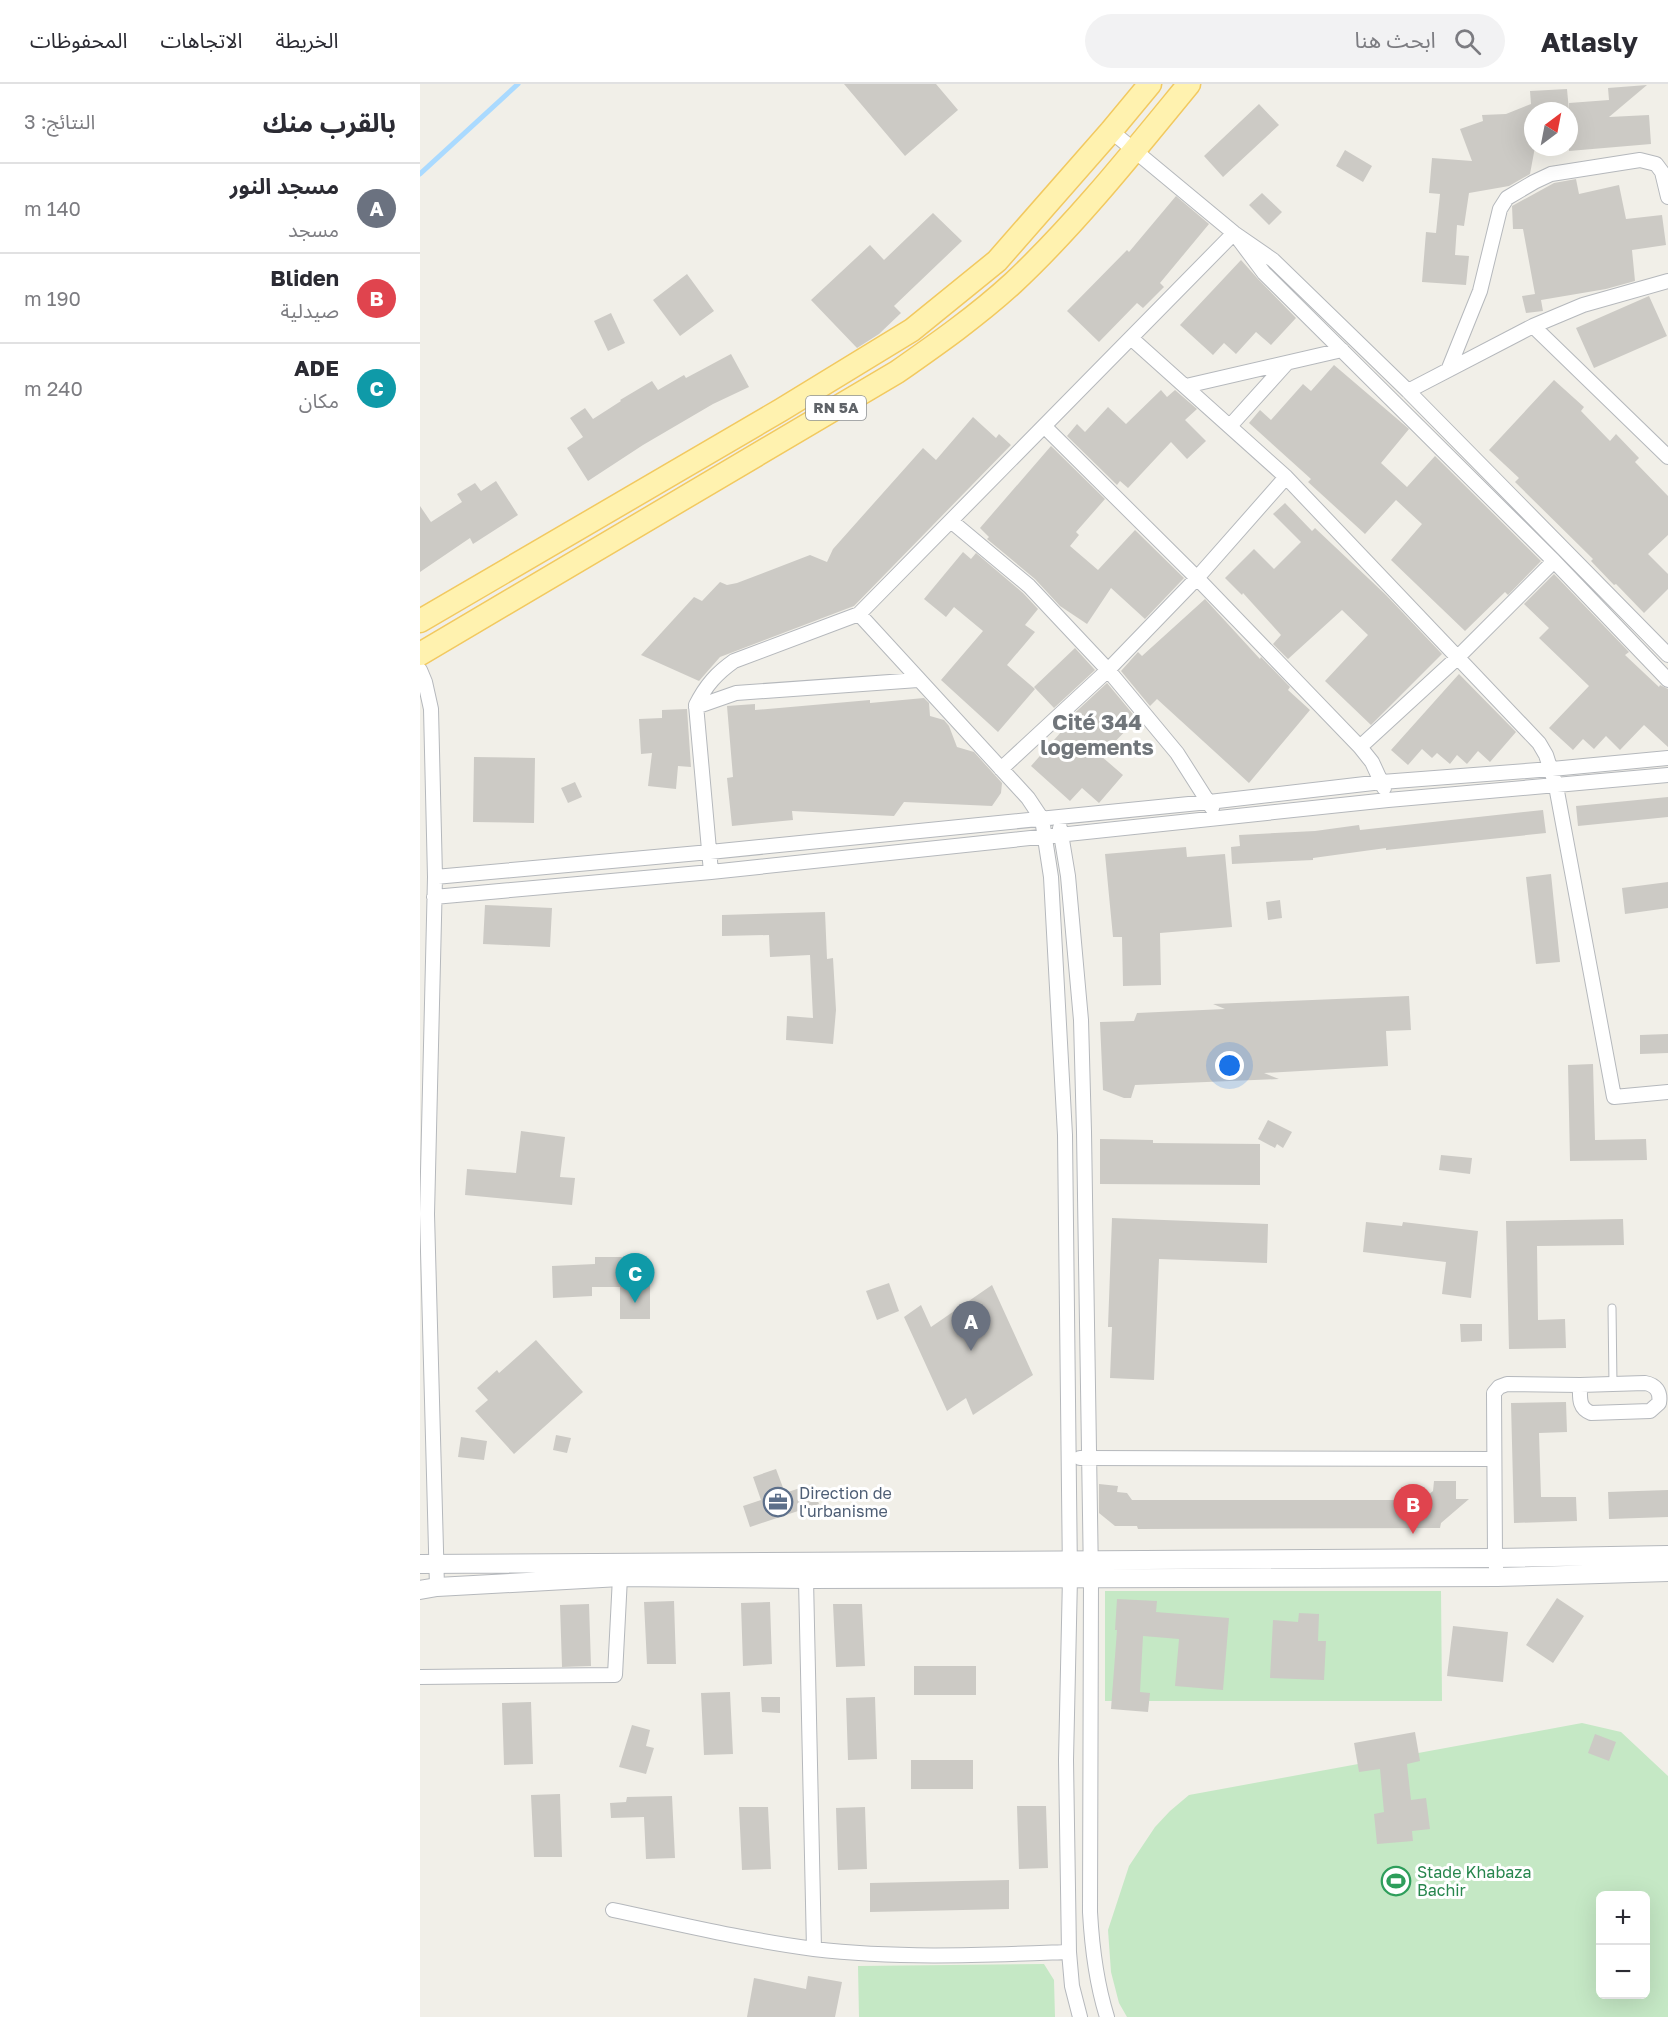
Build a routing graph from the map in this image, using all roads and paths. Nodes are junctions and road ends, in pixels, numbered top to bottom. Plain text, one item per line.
1 (1150, 84) edge
2 (1189, 84) edge
3 (1111, 131) junction
4 (1134, 151) junction
5 (1668, 197) edge
6 (1234, 233) junction
7 (1668, 281) edge
8 (1533, 327) junction
9 (1131, 338) junction
10 (1342, 350) junction
11 (1286, 364) junction
12 (1449, 368) junction
13 (1186, 386) junction
14 (1408, 391) junction
15 (1044, 426) junction
16 (1230, 426) junction
17 (1668, 457) edge
18 (1286, 477) junction
19 (951, 521) junction
20 (1554, 561) junction
21 (1197, 578) junction
22 (859, 614) junction
23 (420, 621) edge
24 (420, 654) edge
25 (1668, 655) edge
26 (1457, 658) junction
27 (420, 670) edge
28 (1108, 670) junction
29 (918, 680) junction
30 (1668, 680) edge
31 (696, 707) junction
32 (1360, 747) junction
33 (1668, 758) edge
34 (1001, 769) junction
35 (1552, 769) junction
36 (1668, 775) edge
37 (1382, 782) junction
38 (1556, 786) junction
39 (1388, 800) junction
40 (1209, 802) junction
41 (1057, 817) junction
42 (1217, 818) junction
43 (1042, 819) junction
44 (1061, 835) junction
45 (1046, 837) junction
46 (710, 852) junction
47 (711, 872) junction
48 (435, 877) junction
49 (434, 897) junction
50 (1081, 1020) junction
51 (1059, 1022) junction
52 (1668, 1092) edge
53 (1085, 1216) junction
54 (1067, 1217) junction
55 (424, 1264) edge
56 (1612, 1308) dead end
57 (1613, 1384) junction
58 (1580, 1385) junction
59 (1069, 1458) junction
60 (1089, 1458) junction
61 (1494, 1459) junction
62 (1668, 1555) edge
63 (1070, 1558) junction
64 (1091, 1558) junction
65 (1495, 1558) junction
66 (429, 1563) edge
67 (1668, 1572) edge
68 (620, 1577) junction
69 (1070, 1577) junction
70 (1497, 1577) junction
71 (1091, 1578) junction
72 (806, 1579) junction
73 (428, 1589) edge
74 (420, 1677) edge
75 (613, 1910) dead end
76 (814, 1949) junction
77 (1069, 1952) junction
78 (1080, 2017) edge
79 (1107, 2017) edge

1 - 3 main road, RN 5A
2 - 4 main road, RN 5A
3 - 4 street
3 - 23 main road, RN 5A
4 - 6 street
4 - 24 main road, RN 5A
5 - 12 street
6 - 9 street
6 - 10 street
6 - 14 street
7 - 8 street
8 - 12 street
8 - 17 street
9 - 13 street
9 - 15 street
10 - 11 street
10 - 20 street
11 - 13 street
11 - 16 street
12 - 14 street
13 - 16 street
14 - 25 street
15 - 19 street
15 - 21 street
16 - 18 street
18 - 21 street
18 - 26 street
19 - 22 street
19 - 28 street
20 - 26 street
20 - 30 street
21 - 28 street
21 - 32 street
22 - 29 street
22 - 31 street
26 - 32 street
26 - 35 street
27 - 48 street
28 - 34 street
28 - 40 street
29 - 31 street
29 - 34 street
31 - 46 street
32 - 37 street
33 - 35 street
34 - 43 street
35 - 37 street
35 - 38 street
36 - 38 street
37 - 39 street
37 - 40 street
38 - 39 street
38 - 52 street
39 - 42 street
40 - 41 street
40 - 42 street
41 - 43 street
41 - 44 street
42 - 44 street
43 - 45 street
43 - 46 street
44 - 45 street
44 - 50 street
45 - 47 street
45 - 51 street
46 - 47 street
46 - 48 street
47 - 49 street
48 - 49 street
49 - 55 street
50 - 51 street
50 - 53 street
51 - 54 street
53 - 54 street
53 - 60 street
54 - 59 street
55 - 66 street
56 - 57 lane
57 - 58 street
57 - 58 street
58 - 61 street
59 - 60 street
59 - 63 street
60 - 61 street
60 - 64 street
61 - 65 street
62 - 65 street
63 - 64 street
63 - 66 street
63 - 69 street
64 - 65 street
64 - 71 street
65 - 70 street
66 - 73 street
67 - 70 street
68 - 72 street
68 - 73 street
68 - 74 street
69 - 71 street
69 - 72 street
69 - 77 street
70 - 71 street
71 - 79 street
72 - 76 street
75 - 76 street
76 - 77 street
77 - 78 street

